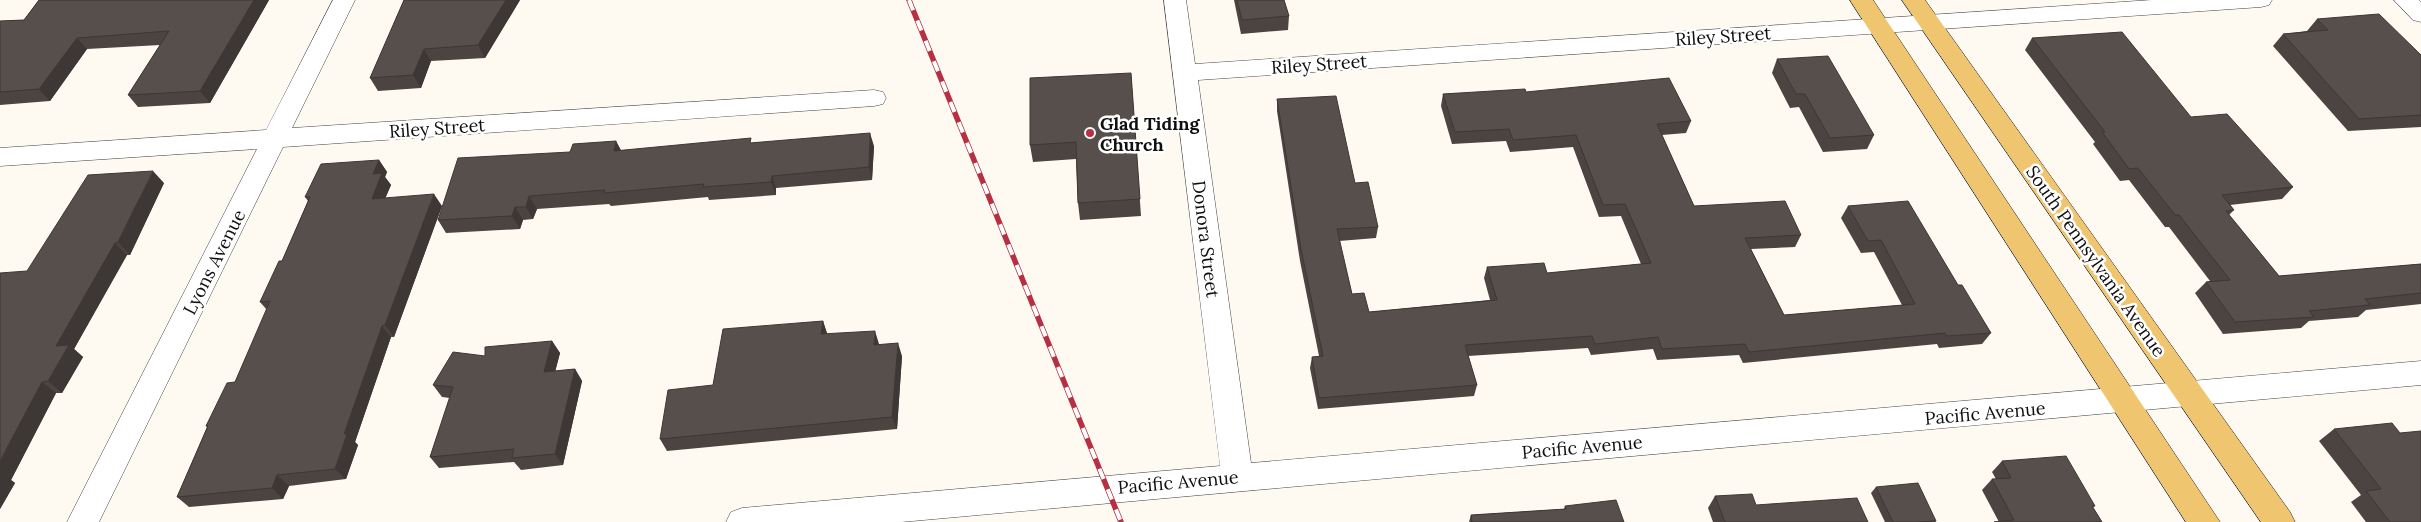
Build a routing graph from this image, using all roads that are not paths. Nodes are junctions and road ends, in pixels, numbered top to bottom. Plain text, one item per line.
1 (344, 0) edge
2 (1175, 0) edge
3 (1861, 0) edge
4 (1913, 0) edge
5 (2260, 0) edge
6 (2405, 0) edge
7 (2421, 15) edge
8 (1929, 23) junction
9 (1880, 27) junction
10 (1186, 73) junction
11 (874, 98) dead end
12 (276, 138) junction
13 (0, 157) edge
14 (2421, 373) edge
15 (2191, 395) junction
16 (2126, 401) junction
17 (1237, 477) junction
18 (83, 522) edge
19 (742, 522) edge
20 (2204, 522) edge
21 (2279, 522) edge

1 - 12 street, Lyons Avenue
2 - 10 street, Donora Street
3 - 9 main road
4 - 8 main road, South Pennsylvania Avenue
5 - 8 street, Riley Street
6 - 7 street
8 - 9 street, Riley Street
8 - 15 main road, South Pennsylvania Avenue
9 - 10 street, Riley Street
9 - 16 main road
10 - 17 street, Donora Street
11 - 12 street, Riley Street
12 - 13 street, Riley Street
12 - 18 street, Lyons Avenue
14 - 15 street, Pacific Avenue
15 - 16 street, Pacific Avenue
15 - 21 main road, South Pennsylvania Avenue
16 - 17 street, Pacific Avenue
16 - 20 main road
17 - 19 street, Pacific Avenue

